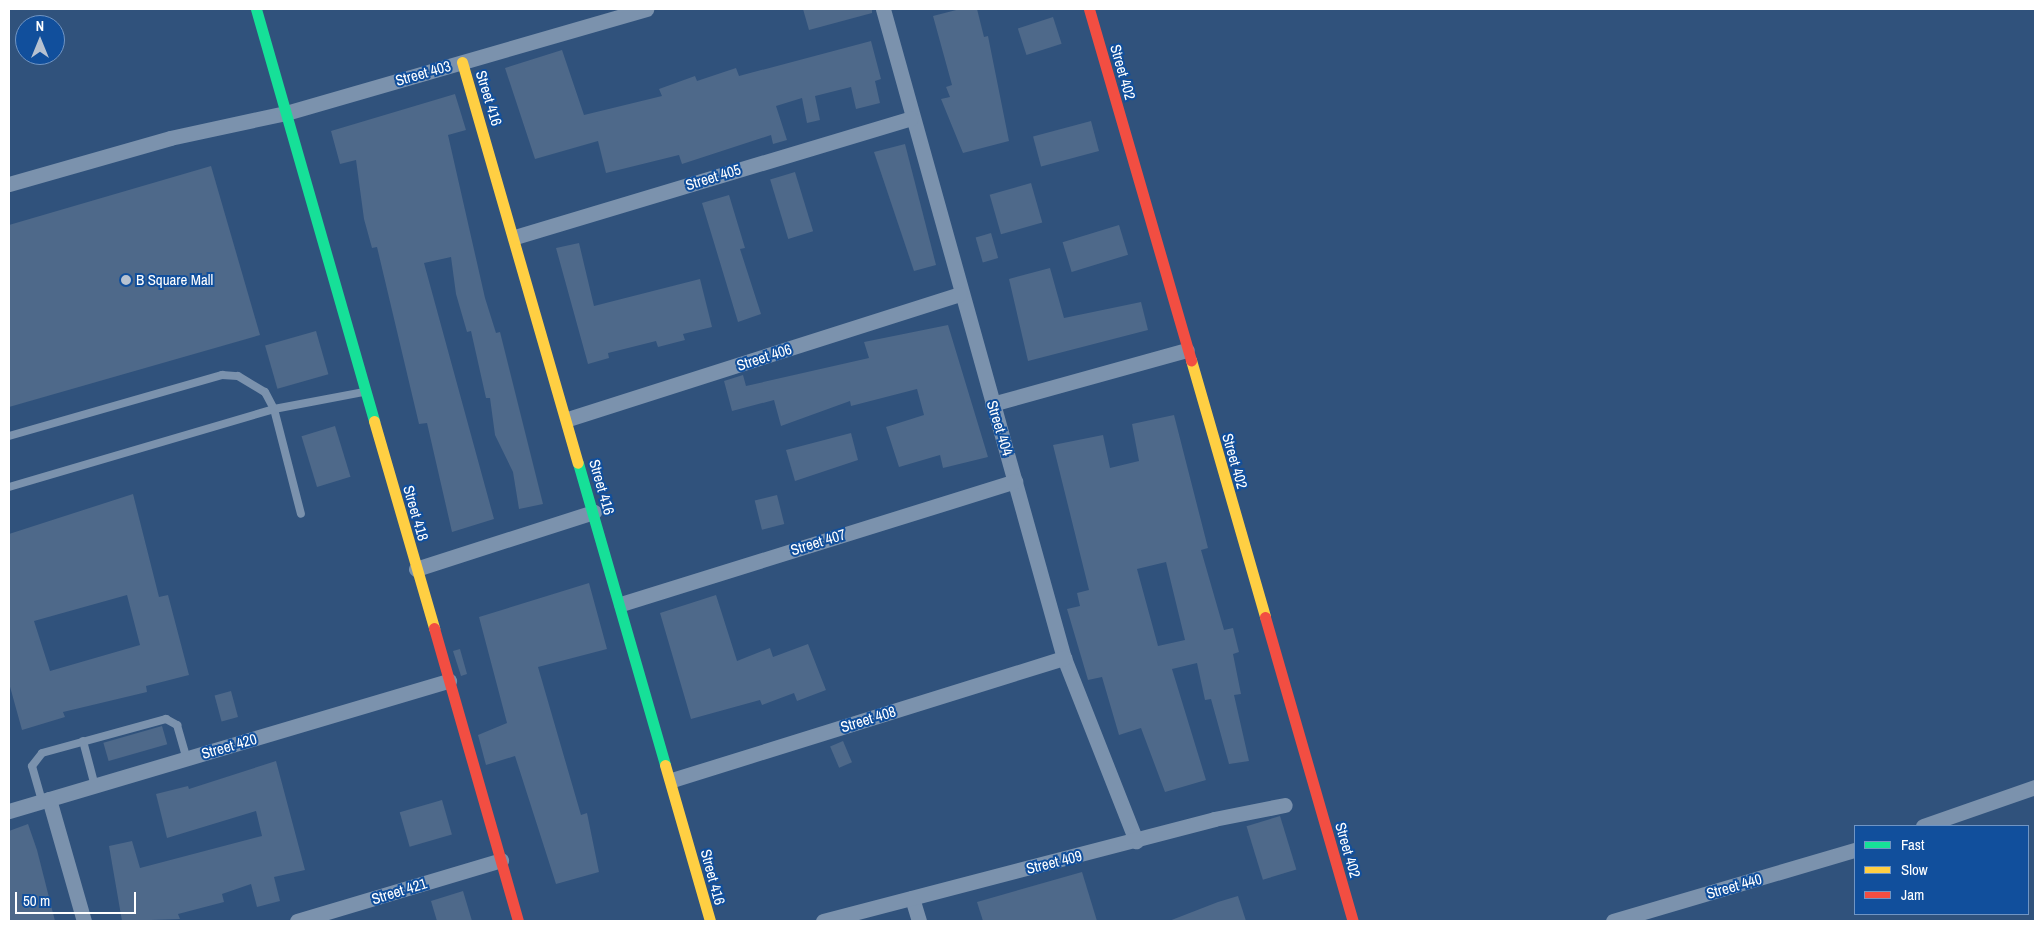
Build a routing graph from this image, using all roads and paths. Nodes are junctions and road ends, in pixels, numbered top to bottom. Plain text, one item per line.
1 (256, 9) edge
2 (646, 9) edge
3 (883, 9) edge
4 (1089, 9) edge
5 (462, 62) junction
6 (286, 113) junction
7 (911, 118) junction
8 (9, 184) edge
9 (515, 237) junction
10 (960, 294) junction
11 (1187, 350) junction
12 (366, 392) junction
13 (992, 404) junction
14 (274, 409) junction
15 (568, 419) junction
16 (9, 436) edge
17 (1016, 481) junction
18 (9, 487) edge
19 (594, 512) junction
20 (301, 514) dead end
21 (416, 569) junction
22 (621, 604) junction
23 (1064, 658) junction
24 (449, 681) junction
25 (84, 742) junction
26 (187, 759) junction
27 (672, 780) junction
28 (95, 786) junction
29 (2035, 787) edge
30 (46, 800) junction
31 (1285, 805) dead end
32 (9, 810) edge
33 (1926, 825) edge
34 (1136, 841) junction
35 (1854, 850) edge
36 (501, 860) junction
37 (912, 898) junction
38 (318, 918) edge
39 (84, 921) edge
40 (297, 921) edge
41 (518, 921) edge
42 (710, 921) edge
43 (823, 921) edge
44 (919, 921) edge
45 (1353, 921) edge
46 (1613, 921) edge

1 - 6 street, Street 418
2 - 5 street, Street 403
3 - 7 street, Street 404
4 - 11 street, Street 402
5 - 6 street, Street 403
5 - 9 street, Street 416
6 - 8 street, Street 403
6 - 12 street, Street 418
7 - 9 street, Street 405
7 - 10 street, Street 404
9 - 15 street, Street 416
10 - 13 street, Street 404
10 - 15 street, Street 406
11 - 13 street
11 - 45 street, Street 402
12 - 14 lane
12 - 21 street, Street 418
13 - 17 street, Street 404
14 - 16 lane
14 - 18 lane
14 - 20 lane
15 - 19 street, Street 416
17 - 22 street, Street 407
17 - 23 street, Street 404
19 - 21 street
19 - 22 street, Street 416
21 - 24 street, Street 418
22 - 27 street, Street 416
23 - 27 street, Street 408
23 - 34 street, Street 404
24 - 26 street, Street 420
24 - 36 street, Street 418
25 - 26 lane
25 - 28 lane
25 - 30 lane
26 - 28 street, Street 420
27 - 42 street, Street 416
28 - 30 street, Street 420
29 - 33 street
30 - 32 street, Street 420
30 - 39 street
31 - 34 street, Street 409
34 - 37 street, Street 409
35 - 46 street, Street 440
36 - 38 street, Street 421
36 - 41 street, Street 418
37 - 43 street, Street 409
37 - 44 street
38 - 40 street, Street 421

